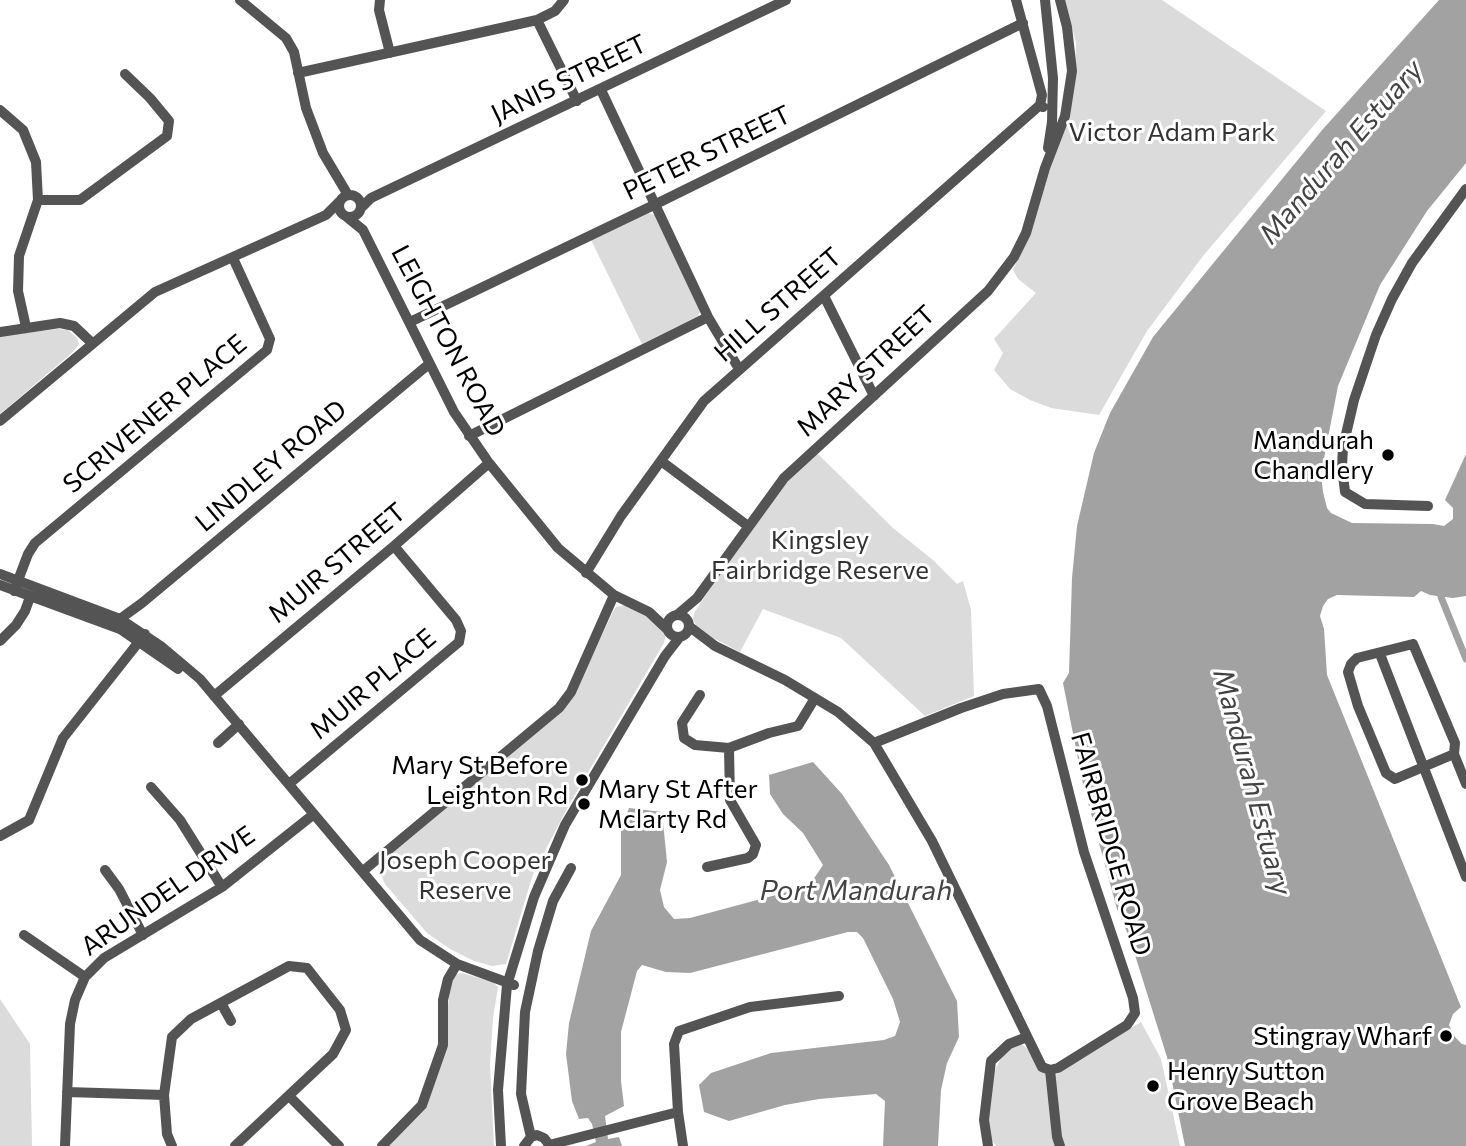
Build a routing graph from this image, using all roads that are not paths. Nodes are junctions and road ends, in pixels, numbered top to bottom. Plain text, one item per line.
1 (238, 0) edge
2 (380, 0) edge
3 (564, 0) edge
4 (786, 0) edge
5 (1016, 0) edge
6 (1045, 0) edge
7 (1060, 0) edge
8 (537, 20) junction
9 (1023, 23) junction
10 (390, 53) junction
11 (299, 73) junction
12 (125, 74) dead end
13 (601, 90) junction
14 (577, 101) junction
15 (1040, 105) junction
16 (0, 110) edge
17 (1052, 111) junction
18 (1065, 116) junction
19 (1045, 168) junction
20 (1466, 189) edge
21 (38, 200) junction
22 (350, 200) junction
23 (656, 204) junction
24 (326, 215) junction
25 (345, 216) junction
26 (363, 230) junction
27 (233, 258) junction
28 (824, 296) junction
29 (708, 317) junction
30 (410, 322) junction
31 (26, 327) junction
32 (0, 332) edge
33 (92, 343) junction
34 (429, 364) junction
35 (739, 369) junction
36 (874, 396) junction
37 (0, 421) edge
38 (469, 436) junction
39 (661, 461) junction
40 (489, 463) junction
41 (1428, 506) dead end
42 (748, 526) junction
43 (394, 546) junction
44 (586, 573) junction
45 (0, 575) edge
46 (0, 585) edge
47 (16, 586) junction
48 (614, 595) junction
49 (36, 596) junction
50 (697, 598) junction
51 (649, 612) junction
52 (675, 616) junction
53 (124, 623) junction
54 (680, 631) junction
55 (142, 638) junction
56 (0, 641) edge
57 (1380, 654) junction
58 (700, 695) dead end
59 (214, 696) junction
60 (815, 698) junction
61 (239, 724) junction
62 (218, 743) dead end
63 (874, 743) junction
64 (729, 748) junction
65 (1454, 754) junction
66 (1423, 768) junction
67 (1466, 784) edge
68 (289, 785) junction
69 (151, 786) dead end
70 (314, 814) junction
71 (0, 836) edge
72 (1461, 850) edge
73 (707, 867) dead end
74 (571, 868) dead end
75 (105, 870) dead end
76 (363, 872) junction
77 (1466, 877) edge
78 (222, 887) junction
79 (24, 935) dead end
80 (143, 935) junction
81 (457, 964) junction
82 (85, 977) junction
83 (512, 979) junction
84 (838, 996) dead end
85 (221, 1003) junction
86 (231, 1021) dead end
87 (1027, 1037) junction
88 (1050, 1070) junction
89 (67, 1092) junction
90 (164, 1095) junction
91 (289, 1096) junction
92 (678, 1112) junction
93 (527, 1141) edge
94 (65, 1146) edge
95 (172, 1146) edge
96 (235, 1146) edge
97 (339, 1146) edge
98 (382, 1146) edge
99 (501, 1146) edge
100 (550, 1146) edge
101 (683, 1146) edge
102 (988, 1146) edge
103 (1060, 1146) edge

1 - 11 street, LEIGHTON ROAD
2 - 10 street
3 - 8 street
4 - 13 street, JANIS STREET
5 - 9 street
6 - 17 street, MARY STREET
7 - 18 street, MARY STREET
8 - 10 street
8 - 14 street
9 - 15 street
9 - 23 street, PETER STREET
10 - 11 street
11 - 22 street, LEIGHTON ROAD
12 - 21 street
13 - 14 street, JANIS STREET
13 - 23 street
14 - 22 street, JANIS STREET
15 - 17 street
15 - 28 street, HILL STREET
16 - 21 street
17 - 18 street
17 - 19 street, MARY STREET
18 - 19 street, MARY STREET
19 - 36 street, MARY STREET
20 - 41 street
21 - 31 street
22 - 24 street, JANIS STREET
22 - 25 street, LEIGHTON ROAD
22 - 25 street
22 - 26 street, LEIGHTON ROAD
23 - 29 street
23 - 30 street, PETER STREET
24 - 25 street, JANIS STREET
24 - 27 street, JANIS STREET
25 - 26 street, LEIGHTON ROAD
26 - 30 street, LEIGHTON ROAD
27 - 33 street, JANIS STREET
27 - 47 street, SCRIVENER PLACE
28 - 35 street, HILL STREET
28 - 36 street
29 - 35 street
29 - 38 street
30 - 34 street, LEIGHTON ROAD
31 - 32 street
31 - 33 street
33 - 37 street, JANIS STREET
34 - 38 street, LEIGHTON ROAD
34 - 53 street, LINDLEY ROAD
35 - 39 street, HILL STREET
36 - 42 street, MARY STREET
38 - 40 street, LEIGHTON ROAD
39 - 42 street
39 - 44 street, HILL STREET
40 - 43 street, MUIR STREET
40 - 44 street, LEIGHTON ROAD
42 - 50 street, MARY STREET
43 - 59 street, MUIR STREET
43 - 68 street, MUIR PLACE
44 - 48 street, LEIGHTON ROAD
45 - 47 street
46 - 47 street
47 - 49 street
48 - 51 street, LEIGHTON ROAD
48 - 76 street
49 - 53 street
49 - 56 street
50 - 52 street, MARY STREET
50 - 54 street, MARY STREET
51 - 52 street, LEIGHTON ROAD
51 - 54 street, LEIGHTON ROAD
52 - 54 street, MARY STREET
52 - 54 street
53 - 55 street
54 - 60 street
54 - 83 street, MARY STREET
55 - 59 street
55 - 71 street
57 - 65 street
57 - 66 street
57 - 66 street
58 - 64 street
59 - 61 street
60 - 63 street
60 - 64 street
61 - 62 street
61 - 68 street
63 - 87 street
63 - 88 street, FAIRBRIDGE ROAD
64 - 73 street
65 - 66 street
65 - 67 street
66 - 72 street
68 - 70 street
69 - 78 street
70 - 76 street
70 - 78 street, ARUNDEL DRIVE
72 - 77 street
74 - 93 street
75 - 80 street
76 - 81 street
78 - 80 street, ARUNDEL DRIVE
79 - 82 street
80 - 82 street, ARUNDEL DRIVE
81 - 83 street
81 - 98 street
82 - 89 street, ARUNDEL DRIVE
83 - 99 street, MARY STREET
84 - 92 street
85 - 86 street
85 - 90 street
85 - 91 street
87 - 88 street
87 - 102 street
88 - 103 street
89 - 90 street
89 - 94 street, ARUNDEL DRIVE
90 - 95 street
91 - 96 street
91 - 97 street
92 - 100 street
92 - 101 street
93 - 100 street

